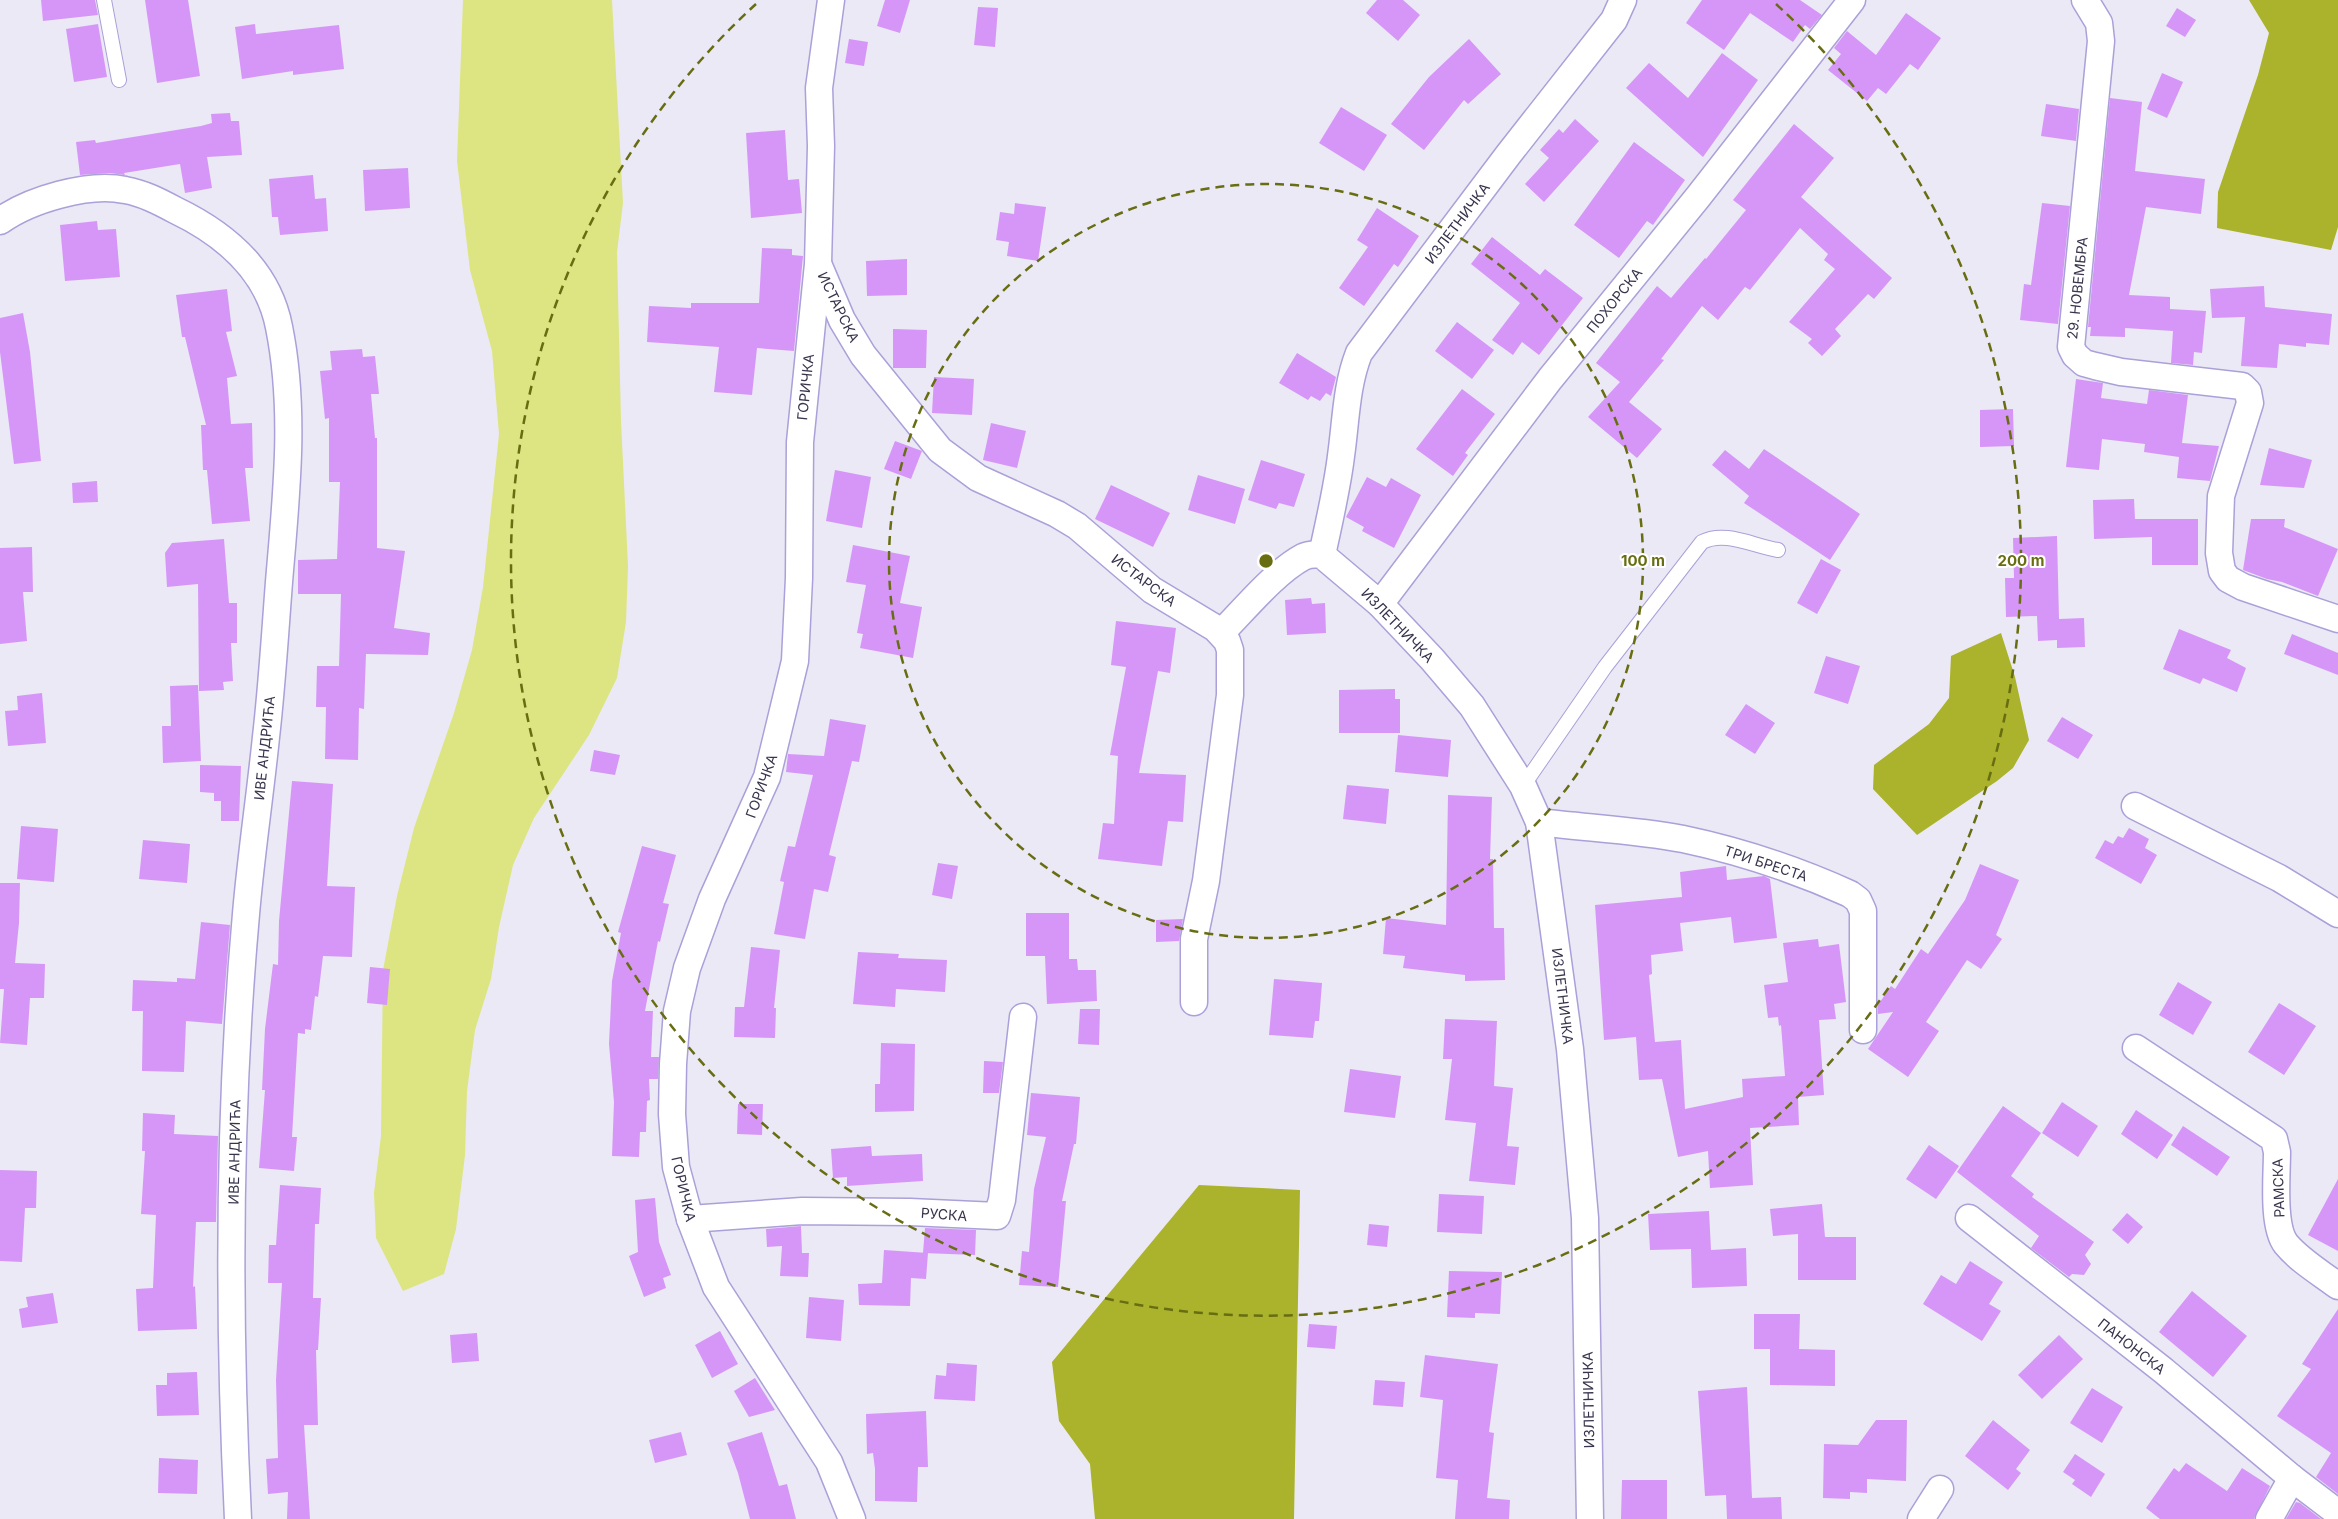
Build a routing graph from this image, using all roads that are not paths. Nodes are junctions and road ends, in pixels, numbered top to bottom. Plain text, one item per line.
1 (104, 0) edge
2 (831, 0) edge
3 (1623, 0) edge
4 (1852, 0) edge
5 (2085, 0) edge
6 (119, 80) dead end
7 (0, 222) edge
8 (818, 264) junction
9 (1778, 550) dead end
10 (1322, 555) junction
11 (1380, 604) junction
12 (2338, 619) edge
13 (1220, 633) junction
14 (1523, 786) junction
15 (2135, 806) dead end
16 (1539, 822) junction
17 (2338, 914) edge
18 (1194, 1002) dead end
19 (1023, 1017) dead end
20 (1863, 1030) dead end
21 (2136, 1048) dead end
22 (1969, 1218) dead end
23 (690, 1219) junction
24 (2338, 1286) edge
25 (2292, 1478) junction
26 (1940, 1490) dead end
27 (2338, 1512) edge
28 (238, 1519) edge
29 (852, 1519) edge
30 (1590, 1519) edge
31 (1921, 1519) edge
32 (2269, 1519) edge

1 - 6 lane
2 - 8 street, ГОРИЧКА
3 - 10 street, ИЗЛЕТНИЧКА
4 - 11 street, ПОХОРСКА
5 - 12 street, 29. НОВЕМБРА
7 - 28 street, ИВЕ АНДРИЋА
8 - 13 street, ИСТАРСКА
8 - 23 street, ГОРИЧКА
9 - 14 lane
10 - 11 street, ИЗЛЕТНИЧКА
10 - 13 street
11 - 14 street, ИЗЛЕТНИЧКА
13 - 18 street
14 - 16 street, ИЗЛЕТНИЧКА
15 - 17 street
16 - 20 street, ТРИ БРЕСТА
16 - 30 street, ИЗЛЕТНИЧКА
19 - 23 street, РУСКА
21 - 24 street, РАМСКА
22 - 25 street, ПАНОНСКА
23 - 29 street, ГОРИЧКА
25 - 27 street, ПАНОНСКА
25 - 32 street
26 - 31 street

